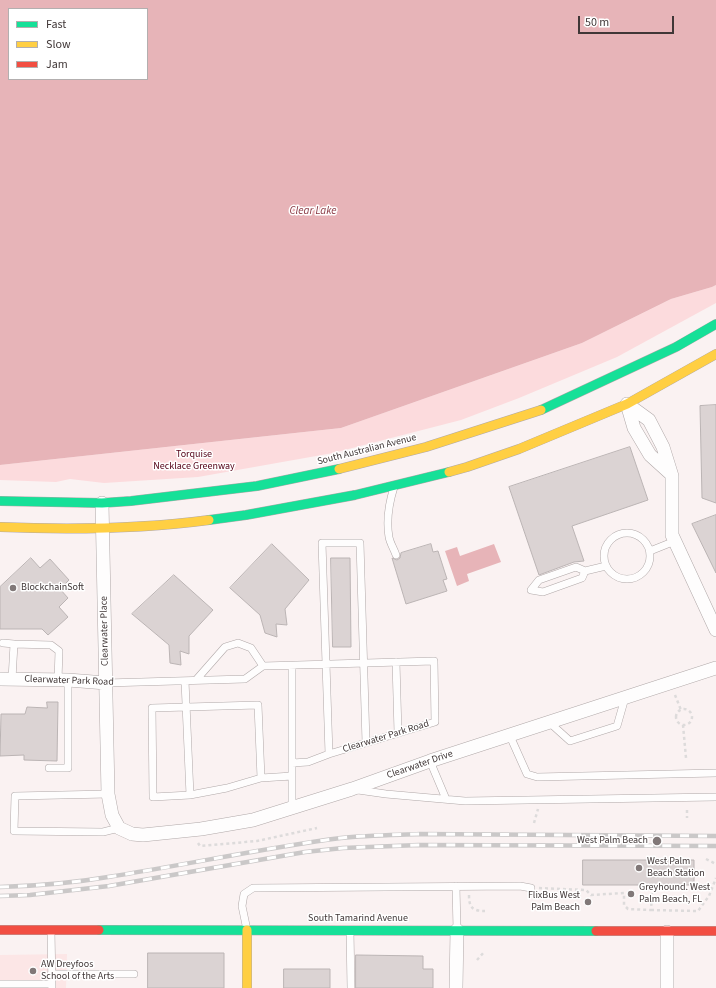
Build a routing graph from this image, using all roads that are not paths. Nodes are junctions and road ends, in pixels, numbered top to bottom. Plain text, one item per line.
1 (716, 324) edge
2 (716, 354) edge
3 (626, 401) junction
4 (395, 485) junction
5 (0, 501) edge
6 (102, 503) junction
7 (0, 527) edge
8 (102, 528) junction
9 (675, 541) junction
10 (650, 551) junction
11 (396, 555) dead end
12 (606, 566) junction
13 (585, 571) junction
14 (555, 574) junction
15 (559, 586) junction
16 (716, 630) edge
17 (4, 643) dead end
18 (14, 644) junction
19 (396, 662) junction
20 (364, 663) junction
21 (325, 664) junction
22 (263, 666) junction
23 (292, 666) junction
24 (716, 668) edge
25 (6, 679) edge
26 (63, 680) junction
27 (196, 680) junction
28 (185, 681) junction
29 (106, 683) junction
30 (625, 698) junction
31 (186, 706) junction
32 (550, 723) junction
33 (398, 733) junction
34 (510, 736) junction
35 (366, 743) junction
36 (329, 754) junction
37 (430, 761) junction
38 (292, 763) junction
39 (49, 768) dead end
40 (716, 773) edge
41 (292, 776) junction
42 (261, 778) junction
43 (352, 789) junction
44 (108, 794) junction
45 (190, 795) junction
46 (716, 797) edge
47 (446, 799) junction
48 (292, 807) junction
49 (119, 828) junction
50 (456, 886) junction
51 (531, 888) road end
52 (0, 930) edge
53 (51, 930) junction
54 (247, 930) junction
55 (350, 930) junction
56 (457, 930) junction
57 (716, 931) edge
58 (667, 932) junction
59 (51, 974) junction
60 (134, 974) dead end
61 (0, 984) edge
62 (51, 986) edge
63 (247, 988) edge
64 (351, 988) edge
65 (456, 988) edge
66 (667, 988) edge

1 - 6 main road, South Australian Avenue
2 - 3 main road
3 - 4 main road
3 - 9 street
4 - 8 main road
4 - 11 lane
5 - 6 main road, South Australian Avenue
6 - 8 street, Clearwater Place
7 - 8 main road
8 - 29 street, Clearwater Place
9 - 10 lane
9 - 16 street
10 - 12 lane
10 - 12 lane
12 - 13 lane
13 - 14 lane
13 - 15 lane
14 - 15 lane
14 - 15 lane
17 - 18 lane
18 - 25 lane
18 - 26 lane
19 - 20 lane, Clearwater Park Road
19 - 33 lane
19 - 33 lane, Clearwater Park Road
20 - 21 lane, Clearwater Park Road
20 - 21 lane
20 - 35 lane
21 - 23 lane, Clearwater Park Road
21 - 36 lane, Clearwater Park Road
22 - 23 lane, Clearwater Park Road
22 - 27 lane, Clearwater Park Road
22 - 27 lane
23 - 38 lane
24 - 30 street, Clearwater Drive
25 - 26 street, Clearwater Park Road
26 - 29 street, Clearwater Park Road
26 - 39 lane
27 - 28 lane, Clearwater Park Road
28 - 29 lane, Clearwater Park Road
28 - 31 lane
29 - 44 street, Clearwater Place
30 - 32 street, Clearwater Drive
30 - 32 lane
31 - 42 lane
31 - 45 lane
31 - 45 lane
32 - 34 street, Clearwater Drive
33 - 35 lane, Clearwater Park Road
34 - 37 street, Clearwater Drive
34 - 40 lane
35 - 36 lane, Clearwater Park Road
36 - 38 lane
37 - 43 street, Clearwater Drive
37 - 47 lane
38 - 41 lane
41 - 42 lane
41 - 48 lane
42 - 45 lane
43 - 47 lane
43 - 48 street, Clearwater Drive
44 - 49 street, Clearwater Place
44 - 49 lane
46 - 47 lane
48 - 49 street, Clearwater Drive
50 - 51 lane
50 - 54 lane
50 - 56 lane
52 - 53 main road, South Tamarind Avenue
53 - 54 main road, South Tamarind Avenue
53 - 59 lane
54 - 55 main road, South Tamarind Avenue
54 - 63 main road
55 - 56 main road, South Tamarind Avenue
55 - 64 lane
56 - 58 main road, South Tamarind Avenue
56 - 65 street
57 - 58 main road, South Tamarind Avenue
58 - 66 street
59 - 60 lane
59 - 62 lane
61 - 62 lane

